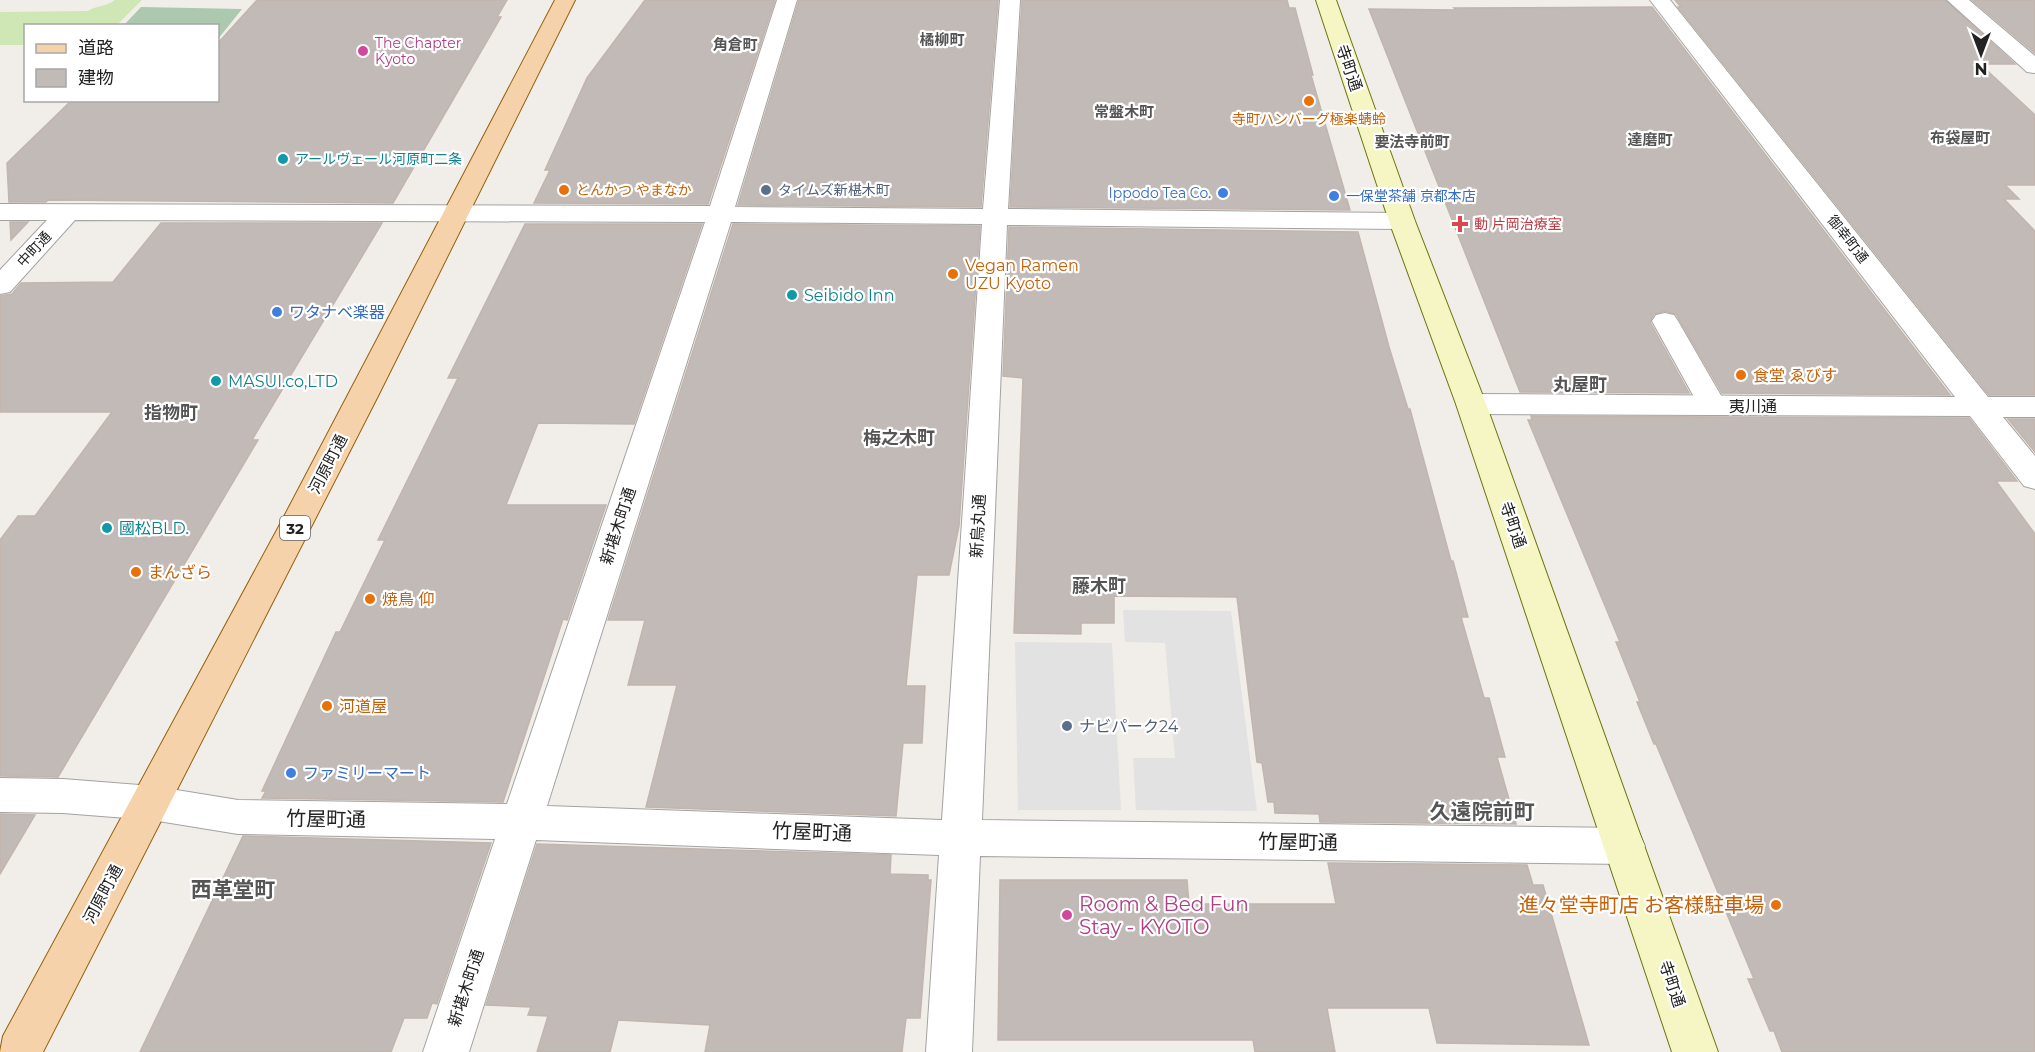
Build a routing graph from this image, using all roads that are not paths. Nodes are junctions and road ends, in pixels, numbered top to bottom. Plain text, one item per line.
1 (565, 0) edge
2 (787, 0) edge
3 (1010, 0) edge
4 (1326, 0) edge
5 (1660, 0) edge
6 (1957, 0) edge
7 (2035, 67) edge
8 (0, 212) edge
9 (68, 212) junction
10 (458, 213) junction
11 (720, 215) junction
12 (995, 219) junction
13 (1402, 221) junction
14 (0, 286) edge
15 (1665, 321) dead end
16 (1471, 404) junction
17 (1713, 406) junction
18 (2035, 407) edge
19 (1981, 408) junction
20 (2035, 478) edge
21 (0, 795) edge
22 (152, 803) junction
23 (521, 822) junction
24 (962, 838) junction
25 (1625, 846) junction
26 (19, 1052) edge
27 (446, 1052) edge
28 (949, 1052) edge
29 (1695, 1052) edge

1 - 10 main road, 河原町通 / 32
2 - 11 street, 新堪木町通
3 - 12 street, 新烏丸通
4 - 13 street, 寺町通
5 - 19 street, 御幸町通
6 - 7 street
8 - 9 street
9 - 10 street
9 - 14 street, 中町通
10 - 11 street
10 - 22 main road, 河原町通 / 32
11 - 12 street
11 - 23 street, 新堪木町通
12 - 13 street
12 - 24 street, 新烏丸通
13 - 16 street, 寺町通
15 - 17 lane
16 - 17 street, 夷川通
16 - 25 street, 寺町通
17 - 19 street, 夷川通
18 - 19 street, 夷川通
19 - 20 street, 御幸町通
21 - 22 street, 竹屋町通
22 - 23 street, 竹屋町通
22 - 26 main road, 河原町通 / 32
23 - 24 street, 竹屋町通
23 - 27 street, 新堪木町通
24 - 25 street, 竹屋町通
24 - 28 street, 新烏丸通
25 - 29 street, 寺町通

